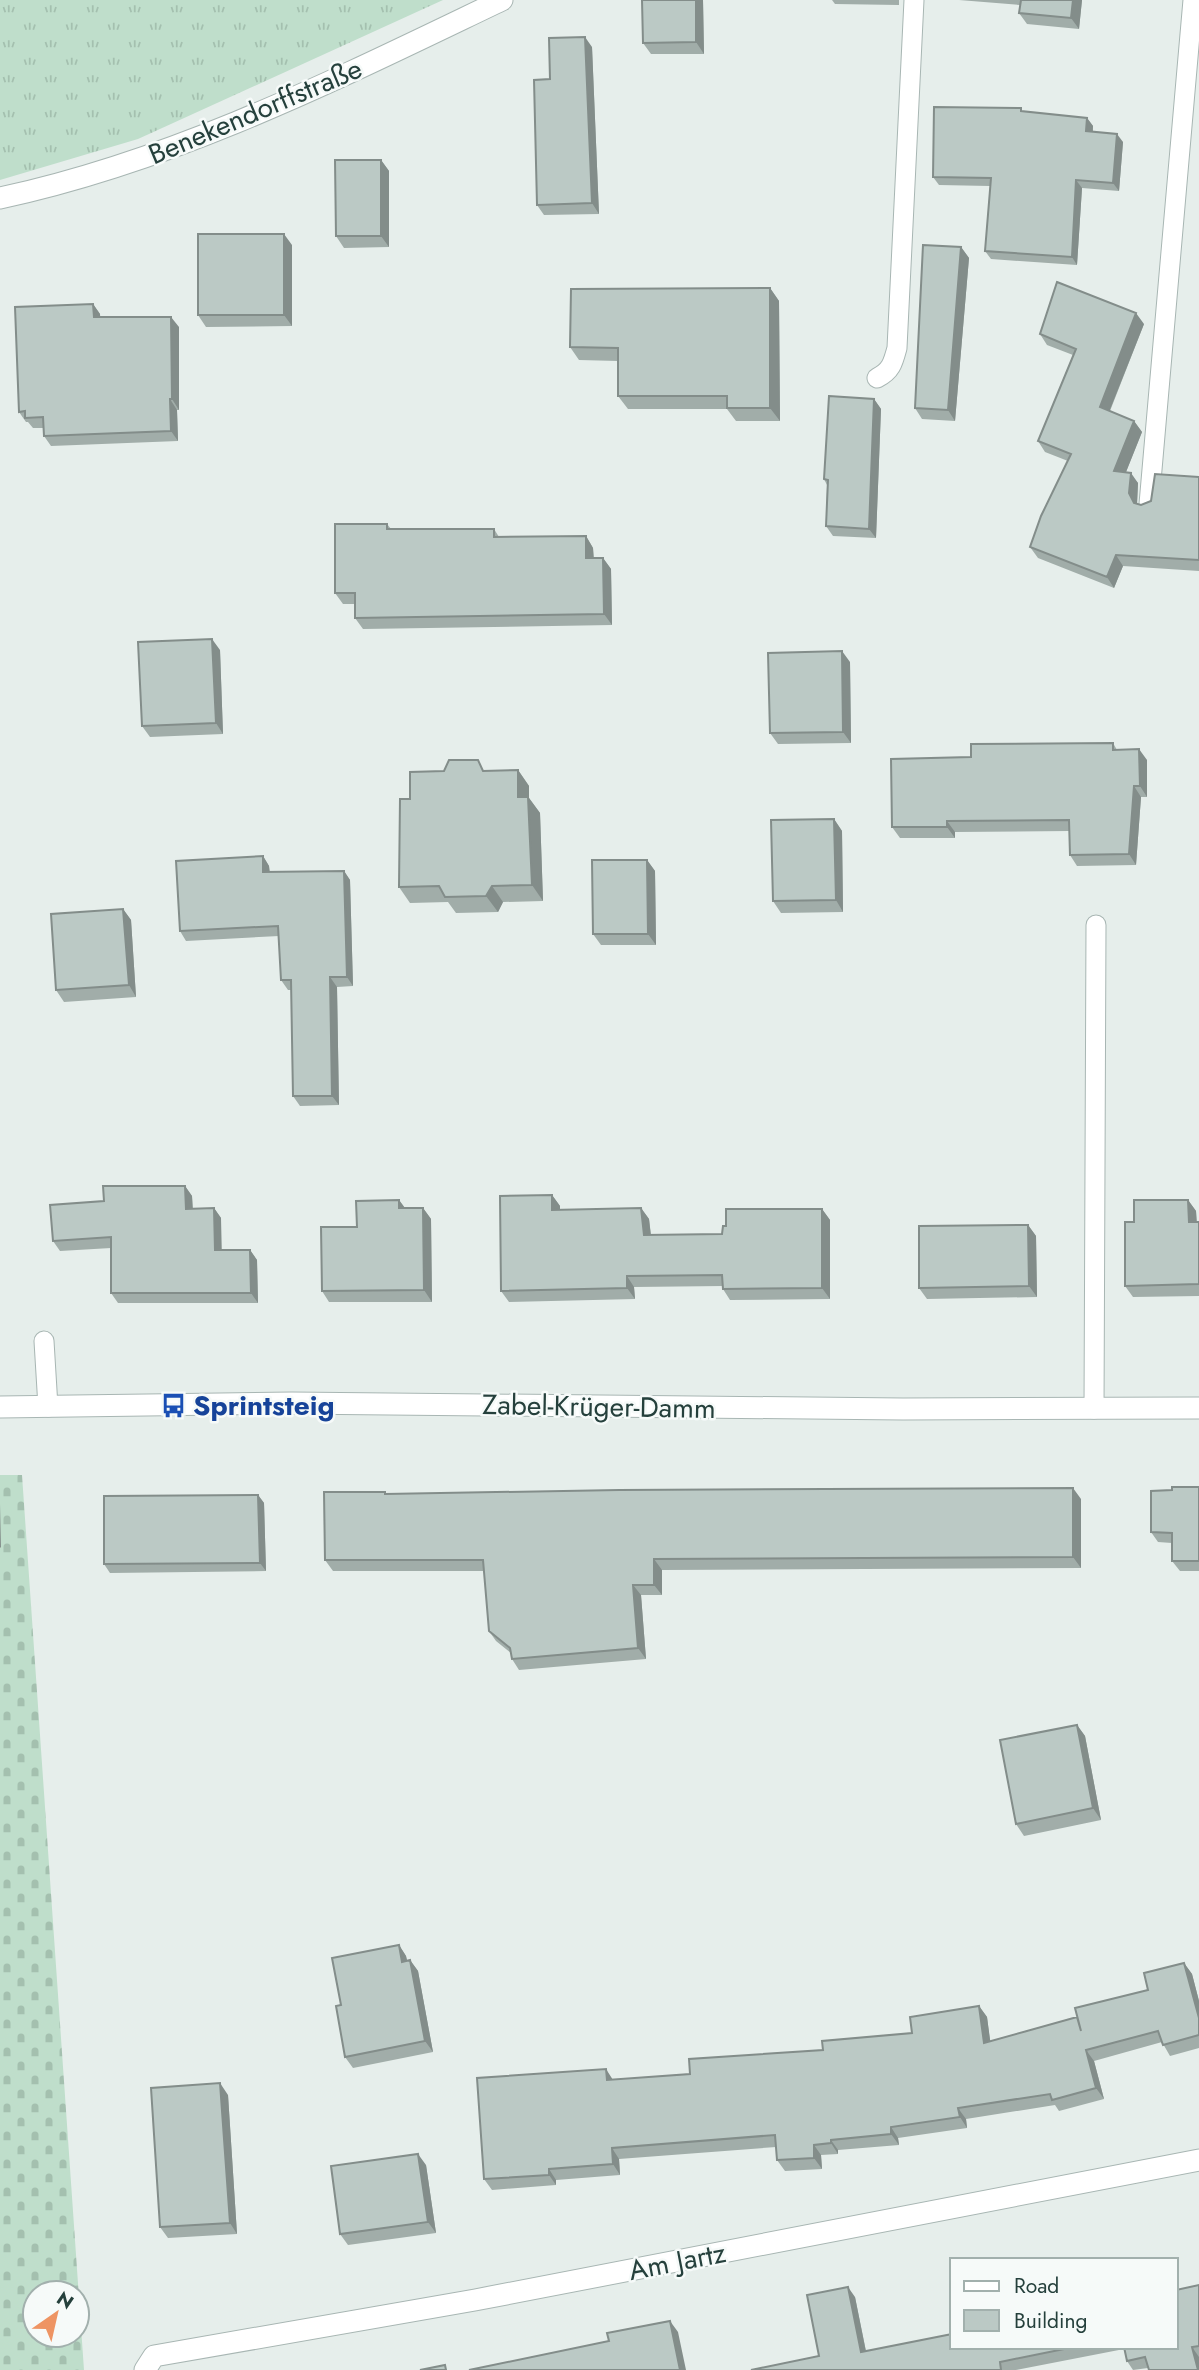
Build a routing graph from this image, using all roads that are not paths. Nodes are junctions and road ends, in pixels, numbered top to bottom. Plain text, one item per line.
1 (502, 0) edge
2 (914, 0) edge
3 (1193, 0) edge
4 (0, 198) edge
5 (877, 378) dead end
6 (1149, 504) edge
7 (1096, 925) dead end
8 (44, 1341) dead end
9 (0, 1407) edge
10 (48, 1407) junction
11 (1199, 1408) edge
12 (1094, 1409) junction
13 (1199, 2160) edge
14 (150, 2363) edge

1 - 4 street, Benekendorffstraße
2 - 5 lane
3 - 6 lane
7 - 12 lane
8 - 10 lane
9 - 10 street, Zabel-Krüger-Damm
10 - 12 street, Zabel-Krüger-Damm
11 - 12 street, Zabel-Krüger-Damm
13 - 14 street, Am Jartz

